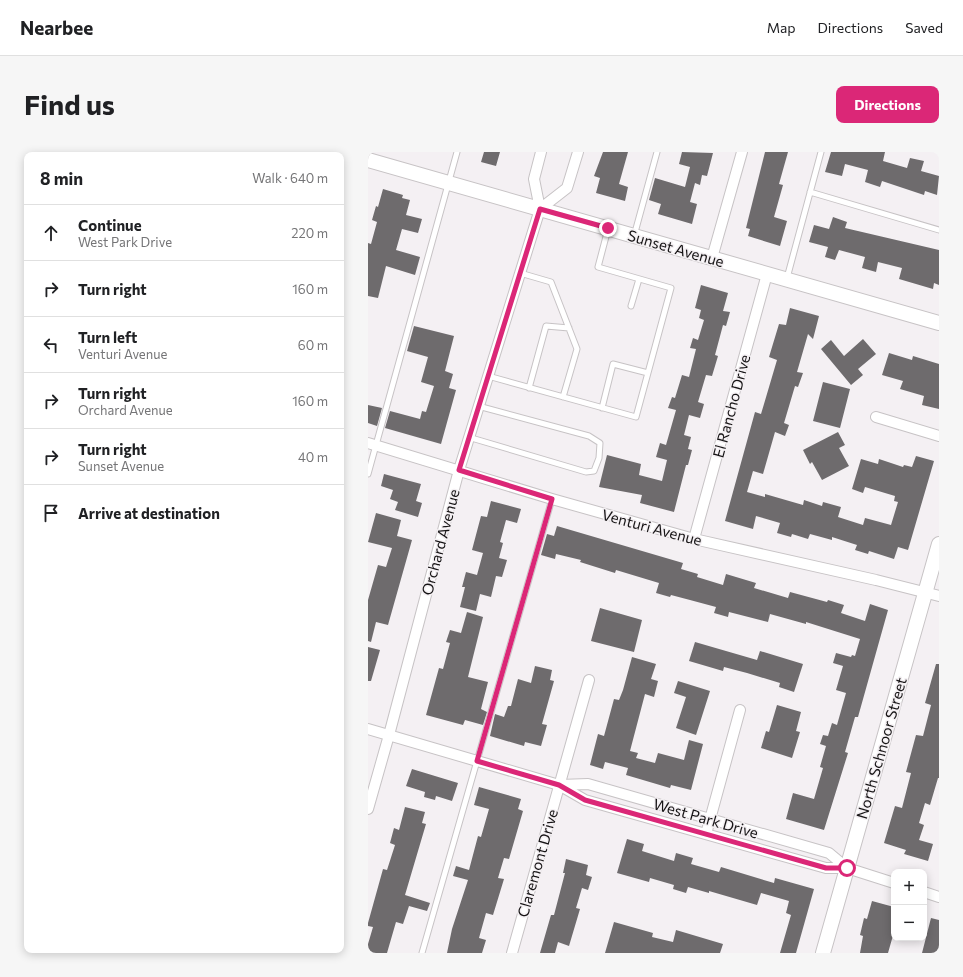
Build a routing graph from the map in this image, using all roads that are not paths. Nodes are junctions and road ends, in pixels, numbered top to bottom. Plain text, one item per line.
1 (457, 152) edge
2 (541, 152) edge
3 (578, 152) edge
4 (657, 152) edge
5 (742, 152) edge
6 (821, 152) edge
7 (368, 160) edge
8 (448, 183) junction
9 (810, 192) junction
10 (540, 209) junction
11 (608, 228) junction
12 (939, 230) edge
13 (634, 236) junction
14 (712, 258) junction
15 (520, 273) junction
16 (767, 274) junction
17 (639, 279) junction
18 (787, 280) junction
19 (631, 306) dead end
20 (939, 323) edge
21 (569, 328) junction
22 (648, 373) junction
23 (488, 376) junction
24 (529, 388) junction
25 (563, 397) junction
26 (478, 406) junction
27 (602, 408) junction
28 (876, 417) dead end
29 (939, 436) edge
30 (468, 437) junction
31 (372, 444) edge
32 (459, 470) junction
33 (368, 474) edge
34 (552, 499) junction
35 (694, 539) junction
36 (939, 544) edge
37 (925, 592) junction
38 (939, 596) edge
39 (589, 680) dead end
40 (740, 710) dead end
41 (368, 729) edge
42 (389, 735) junction
43 (477, 761) junction
44 (559, 785) junction
45 (368, 809) edge
46 (710, 819) junction
47 (706, 834) junction
48 (847, 868) junction
49 (891, 882) edge
50 (927, 893) edge
51 (939, 897) edge
52 (422, 953) edge
53 (512, 953) edge
54 (823, 953) edge

1 - 8 lane
2 - 10 street
3 - 10 street
4 - 13 lane
5 - 14 street
6 - 9 lane
7 - 8 main road, Sunset Avenue
8 - 10 main road, Sunset Avenue
8 - 31 lane
9 - 12 lane
9 - 18 lane
10 - 11 main road, Sunset Avenue
10 - 15 street, Orchard Avenue
11 - 13 main road, Sunset Avenue
11 - 17 lane
13 - 14 main road, Sunset Avenue
14 - 16 main road, Sunset Avenue
15 - 21 lane
15 - 23 street, Orchard Avenue
16 - 18 main road, Sunset Avenue
16 - 35 street, El Rancho Drive
17 - 19 lane
17 - 22 lane
18 - 20 main road, Sunset Avenue
21 - 24 lane
21 - 25 lane
22 - 27 lane
22 - 27 lane
23 - 24 lane
23 - 26 street, Orchard Avenue
24 - 25 lane
25 - 27 lane
26 - 30 street, Orchard Avenue
26 - 30 lane
28 - 29 street
30 - 32 street, Orchard Avenue
31 - 32 street, Venturi Avenue
31 - 33 lane
32 - 34 street, Venturi Avenue
32 - 42 street, Orchard Avenue
34 - 35 street, Venturi Avenue
34 - 43 lane
35 - 37 street, Venturi Avenue
36 - 37 main road, North Schnoor Street
37 - 38 street, Venturi Avenue
37 - 48 main road, North Schnoor Street
39 - 44 street, Claremont Drive
40 - 46 street
41 - 42 street, West Park Drive
42 - 43 street, West Park Drive
42 - 45 street, Orchard Avenue
43 - 44 street, West Park Drive
43 - 52 lane
44 - 46 street, West Park Drive
44 - 47 street, West Park Drive
44 - 53 street, Claremont Drive
46 - 47 street
46 - 48 street, West Park Drive
47 - 48 street, West Park Drive
48 - 49 street, West Park Drive
48 - 54 main road, North Schnoor Street
50 - 51 street

